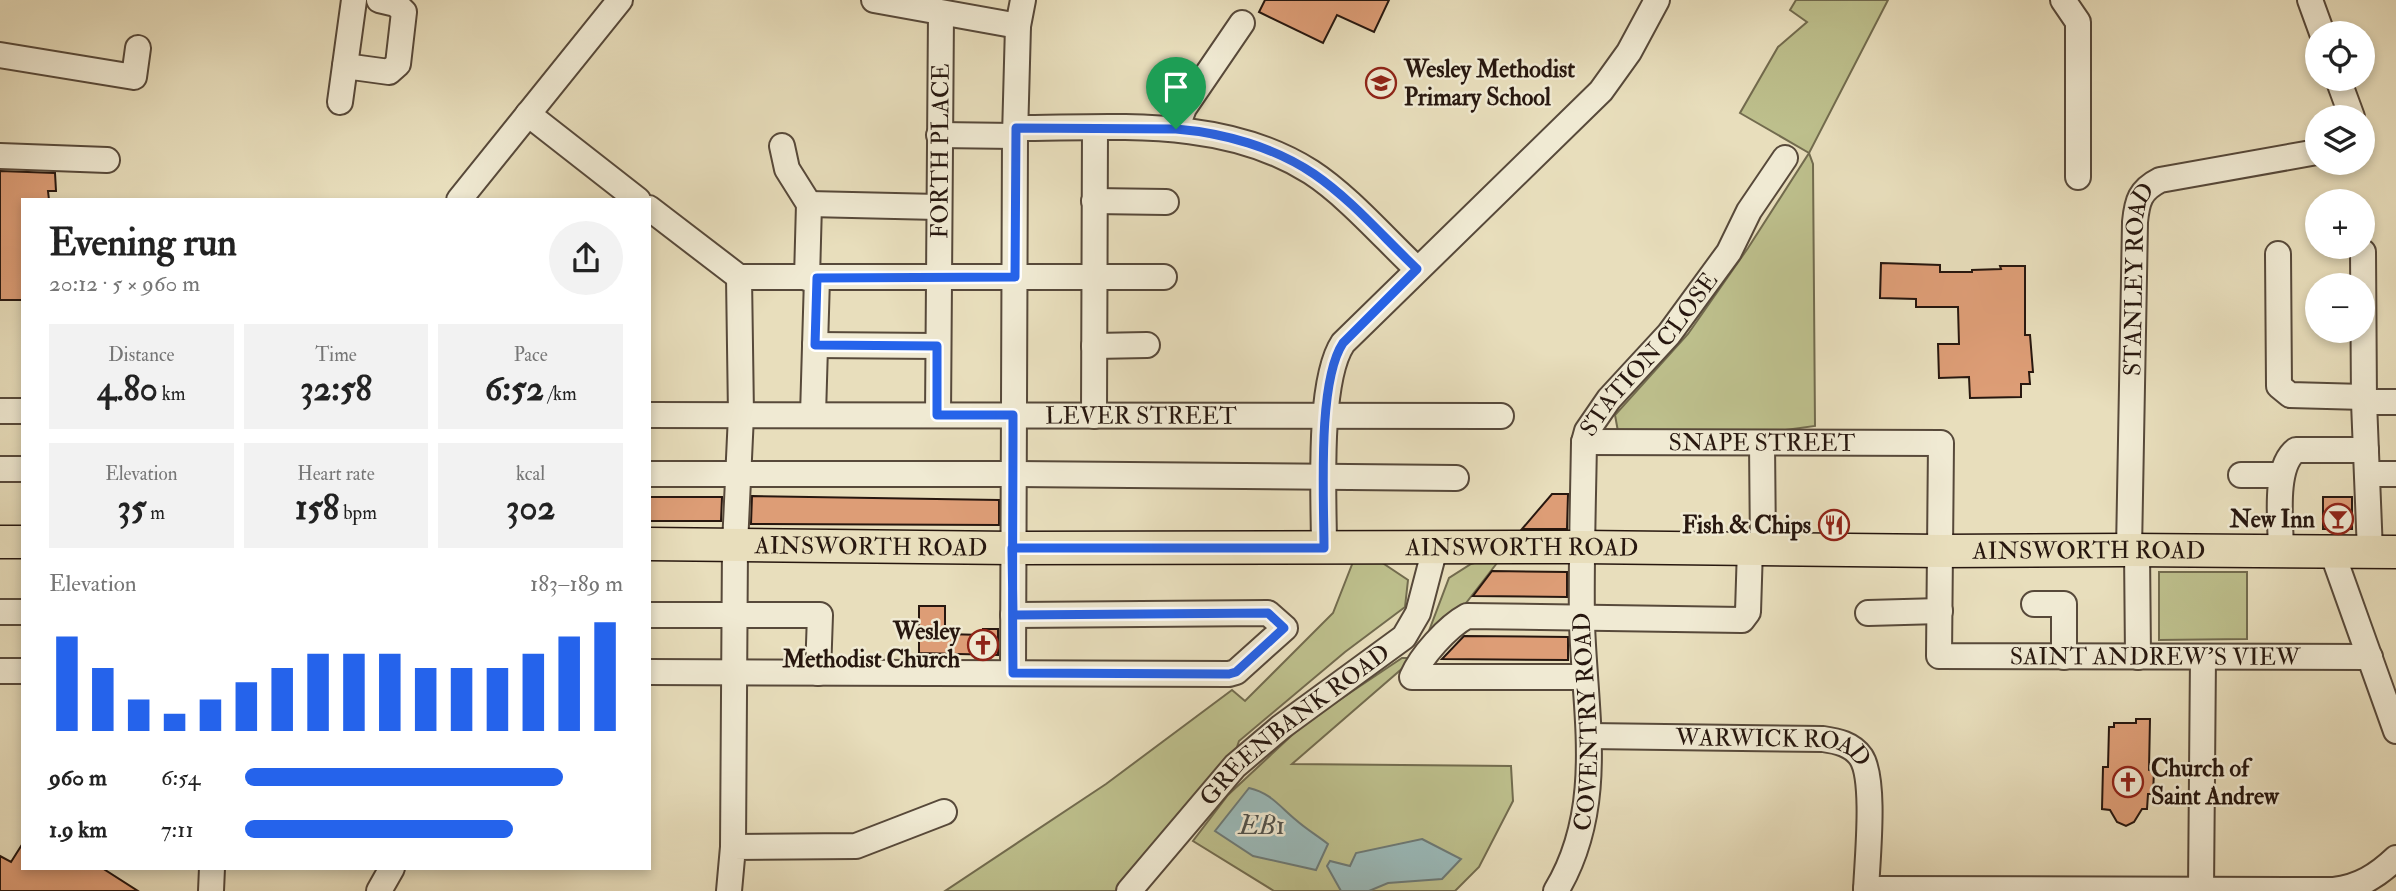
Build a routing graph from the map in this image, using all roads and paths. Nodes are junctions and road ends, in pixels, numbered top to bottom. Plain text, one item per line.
1 (354, 0) edge
2 (379, 0) edge
3 (620, 0) edge
4 (874, 0) edge
5 (1023, 0) edge
6 (1657, 0) edge
7 (2063, 0) edge
8 (2310, 0) edge
9 (940, 13) junction
10 (2318, 21) edge
11 (1242, 23) dead end
12 (1018, 26) junction
13 (138, 48) dead end
14 (0, 55) edge
15 (345, 66) junction
16 (340, 103) dead end
17 (528, 114) junction
18 (1095, 128) junction
19 (1176, 129) junction
20 (1015, 132) junction
21 (939, 135) junction
22 (782, 146) dead end
23 (2305, 154) edge
24 (0, 156) edge
25 (107, 160) dead end
26 (1771, 168) dead end
27 (2078, 177) dead end
28 (461, 198) edge
29 (635, 198) edge
30 (1094, 201) junction
31 (1166, 202) dead end
32 (809, 204) junction
33 (938, 207) junction
34 (651, 210) edge
35 (2278, 254) dead end
36 (2363, 259) edge
37 (1417, 269) junction
38 (1015, 277) junction
39 (1094, 277) junction
40 (1164, 277) dead end
41 (739, 278) junction
42 (812, 278) junction
43 (937, 278) junction
44 (815, 345) junction
45 (1147, 345) dead end
46 (937, 346) junction
47 (1094, 346) junction
48 (2364, 399) junction
49 (2396, 402) edge
50 (0, 411) edge
51 (21, 411) edge
52 (651, 415) edge
53 (741, 415) junction
54 (813, 415) junction
55 (937, 415) junction
56 (1013, 415) junction
57 (1094, 416) junction
58 (1326, 416) junction
59 (1501, 416) dead end
60 (1584, 442) junction
61 (1762, 443) junction
62 (2366, 462) junction
63 (0, 469) edge
64 (21, 469) edge
65 (651, 474) edge
66 (738, 474) junction
67 (1013, 474) junction
68 (2396, 474) edge
69 (2241, 475) dead end
70 (2281, 475) junction
71 (1325, 476) junction
72 (1456, 478) dead end
73 (0, 542) edge
74 (21, 542) edge
75 (651, 544) edge
76 (735, 544) junction
77 (1582, 547) junction
78 (1012, 548) junction
79 (1324, 548) junction
80 (1435, 548) junction
81 (1757, 548) junction
82 (2133, 550) junction
83 (1941, 551) junction
84 (2281, 551) junction
85 (2332, 552) junction
86 (2383, 552) edge
87 (2034, 604) dead end
88 (1940, 611) junction
89 (0, 612) edge
90 (21, 612) edge
91 (1868, 613) dead end
92 (651, 615) edge
93 (734, 615) junction
94 (1013, 615) junction
95 (1582, 619) junction
96 (2064, 657) junction
97 (2138, 657) junction
98 (2203, 657) junction
99 (2370, 657) junction
100 (0, 671) edge
101 (21, 671) edge
102 (651, 672) edge
103 (734, 673) junction
104 (818, 673) junction
105 (1013, 673) junction
106 (1584, 677) junction
107 (2396, 731) edge
108 (1589, 736) junction
109 (945, 812) dead end
110 (733, 847) junction
111 (2396, 858) edge
112 (212, 870) edge
113 (391, 870) edge
114 (1136, 888) edge
115 (1866, 890) edge
116 (2069, 890) edge
117 (211, 891) edge
118 (379, 891) edge
119 (729, 891) edge
120 (1556, 891) edge
121 (2201, 891) edge

1 - 15 street
2 - 15 street
3 - 17 street
4 - 9 street
5 - 12 street
6 - 37 street
7 - 27 street
8 - 10 street
9 - 12 street
9 - 21 street, FORTH PLACE
11 - 19 street
12 - 20 street
13 - 14 street
15 - 16 street
17 - 28 street
17 - 29 street
18 - 19 street
18 - 20 street
18 - 30 street
19 - 37 street
20 - 21 street
20 - 38 street
21 - 33 street, FORTH PLACE
22 - 32 street
23 - 82 street, STANLEY ROAD
24 - 25 street
26 - 60 street, STATION CLOSE
30 - 31 street
30 - 39 street
32 - 33 street
32 - 42 street
33 - 43 street, FORTH PLACE
34 - 41 street
35 - 48 street
36 - 48 street
37 - 58 street
38 - 39 street
38 - 43 street
38 - 56 street
39 - 40 street
39 - 47 street
41 - 42 street
41 - 53 street
42 - 43 street
42 - 44 street
43 - 46 street, FORTH PLACE
44 - 46 street
44 - 54 street
45 - 47 street
46 - 55 street, FORTH PLACE
47 - 57 street
48 - 49 street
48 - 62 street
50 - 51 street
52 - 53 street, LEVER STREET
53 - 54 street, LEVER STREET
53 - 66 street
54 - 55 street, LEVER STREET
55 - 56 street, LEVER STREET
56 - 57 street, LEVER STREET
56 - 67 street
57 - 58 street, LEVER STREET
58 - 59 street, LEVER STREET
58 - 71 street
60 - 61 street, SNAPE STREET
60 - 77 street, STATION CLOSE
61 - 81 street
61 - 83 street, SNAPE STREET
62 - 68 street
62 - 70 street
62 - 86 street
63 - 64 street
65 - 66 street
66 - 67 street
66 - 76 street
67 - 71 street
67 - 78 street
69 - 70 street
70 - 84 street
71 - 72 street
71 - 79 street
73 - 74 main road
75 - 76 main road, AINSWORTH ROAD
76 - 78 main road, AINSWORTH ROAD
76 - 93 street
77 - 80 main road, AINSWORTH ROAD
77 - 81 main road, AINSWORTH ROAD
77 - 95 street, COVENTRY ROAD
78 - 79 main road, AINSWORTH ROAD
78 - 94 street
79 - 80 main road, AINSWORTH ROAD
80 - 114 street, GREENBANK ROAD
81 - 83 main road, AINSWORTH ROAD
81 - 95 street
82 - 83 main road, AINSWORTH ROAD
82 - 84 main road, AINSWORTH ROAD
82 - 97 street, STANLEY ROAD
83 - 88 street
84 - 85 main road, AINSWORTH ROAD
85 - 86 main road, AINSWORTH ROAD
85 - 99 street
87 - 96 street
88 - 91 street
88 - 96 street, SAINT ANDREW'S VIEW
89 - 90 street
92 - 93 street
93 - 103 street
93 - 104 street
94 - 105 street
94 - 105 street
95 - 106 street, COVENTRY ROAD
95 - 106 street
96 - 97 street, SAINT ANDREW'S VIEW
97 - 98 street, SAINT ANDREW'S VIEW
98 - 99 street, SAINT ANDREW'S VIEW
98 - 121 street
99 - 107 street
100 - 101 street
102 - 103 street
103 - 104 street
103 - 110 street
104 - 105 street
106 - 108 street, COVENTRY ROAD
108 - 115 street, WARWICK ROAD
108 - 120 street, COVENTRY ROAD
109 - 110 street
110 - 119 street
111 - 121 street
112 - 117 street
113 - 118 street
115 - 116 street
116 - 121 street

